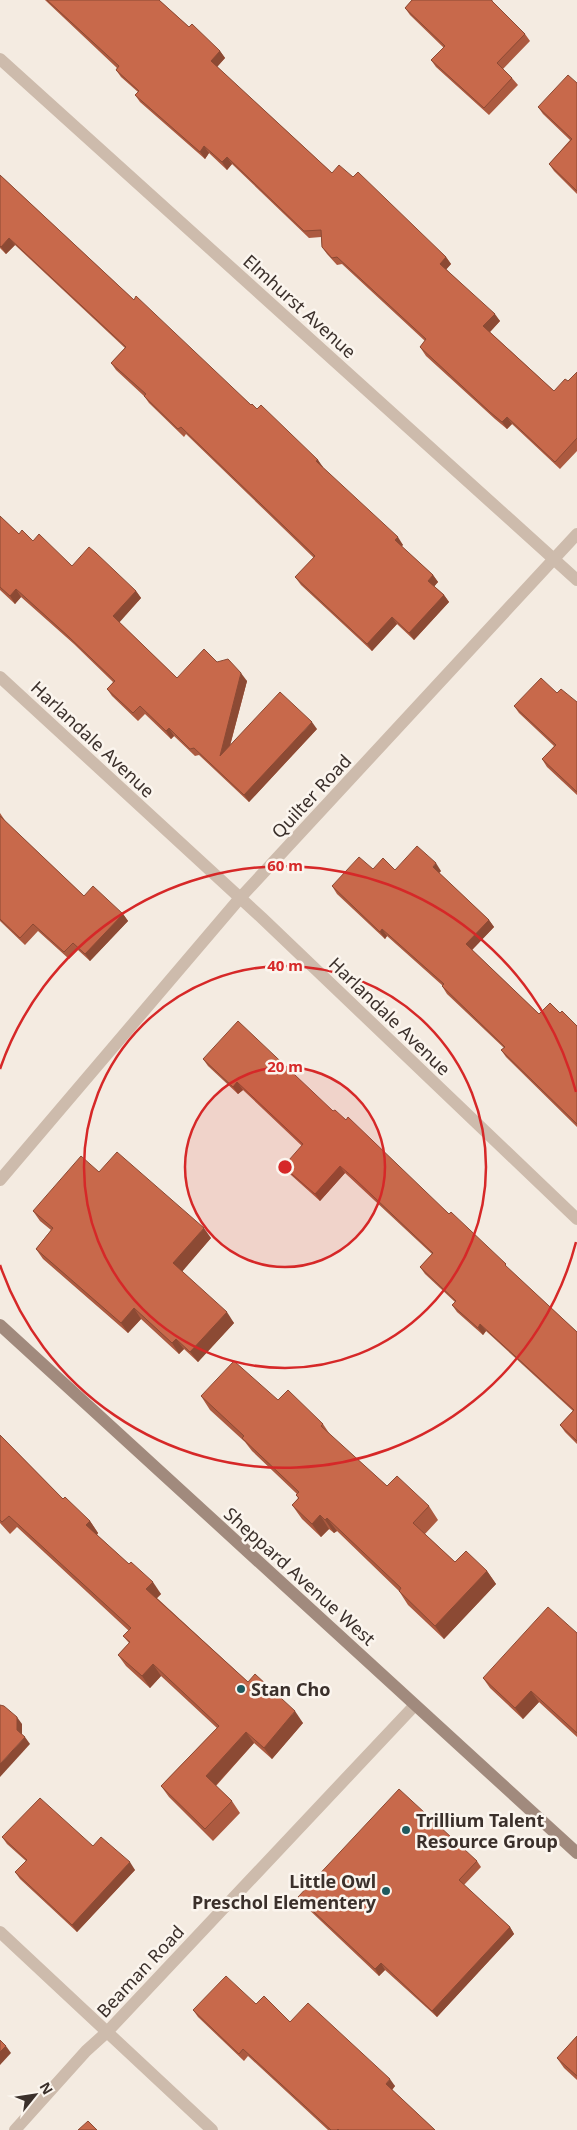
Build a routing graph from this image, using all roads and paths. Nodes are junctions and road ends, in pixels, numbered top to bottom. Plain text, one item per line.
1 (0, 59) edge
2 (577, 534) edge
3 (554, 559) junction
4 (577, 580) edge
5 (0, 677) edge
6 (240, 898) junction
7 (0, 1180) edge
8 (577, 1219) edge
9 (0, 1325) edge
10 (415, 1705) junction
11 (577, 1853) edge
12 (0, 1932) edge
13 (107, 2032) junction
14 (15, 2130) edge
15 (212, 2130) edge

1 - 3 street, Elmhurst Avenue
2 - 3 street, Quilter Road
3 - 4 street, Elmhurst Avenue
3 - 6 street, Quilter Road
5 - 6 street, Harlandale Avenue
6 - 7 street, Quilter Road
6 - 8 street, Harlandale Avenue
9 - 10 main road, Sheppard Avenue West
10 - 11 main road, Sheppard Avenue West
10 - 13 street, Beaman Road
12 - 13 street
13 - 14 street, Beaman Road
13 - 15 street

